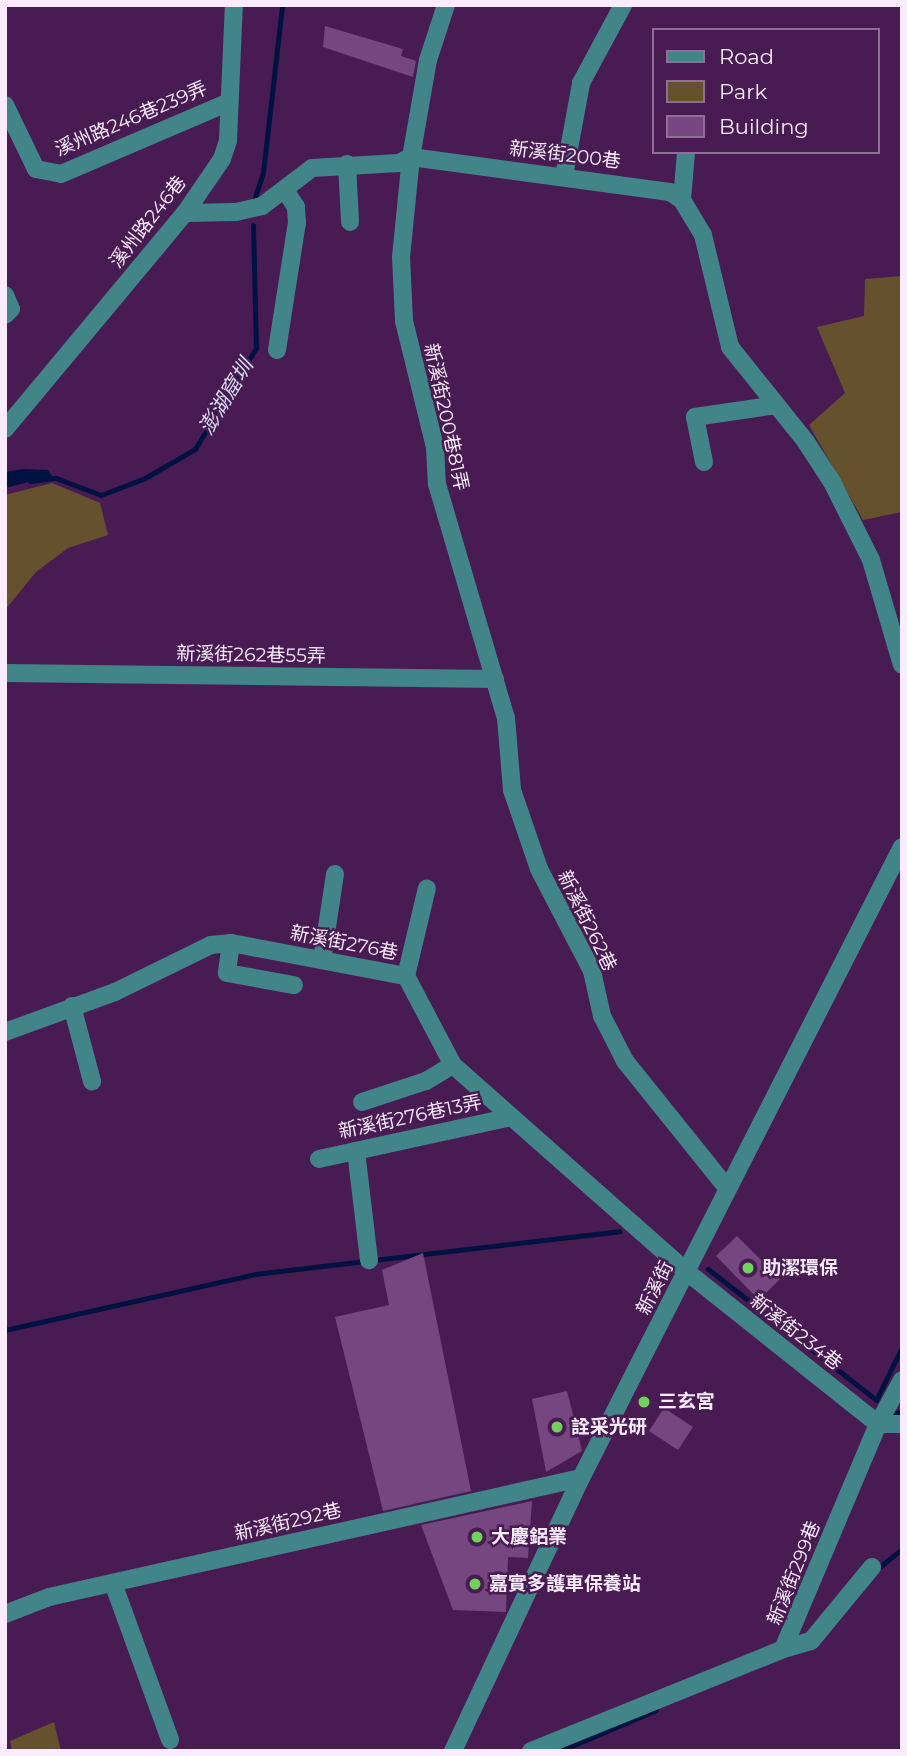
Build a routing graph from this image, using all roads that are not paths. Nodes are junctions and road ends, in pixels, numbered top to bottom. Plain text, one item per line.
1 (233, 5) edge
2 (446, 5) edge
3 (622, 5) edge
4 (229, 102) junction
5 (5, 106) edge
6 (686, 154) edge
7 (411, 157) junction
8 (348, 164) junction
9 (564, 176) junction
10 (285, 190) junction
11 (682, 200) junction
12 (185, 213) junction
13 (350, 222) dead end
14 (5, 295) edge
15 (5, 315) edge
16 (276, 350) dead end
17 (776, 405) junction
18 (5, 429) edge
19 (704, 461) dead end
20 (902, 665) edge
21 (5, 673) edge
22 (495, 679) junction
23 (902, 846) edge
24 (335, 874) dead end
25 (427, 888) dead end
26 (231, 943) junction
27 (322, 960) junction
28 (406, 976) junction
29 (293, 985) dead end
30 (72, 1006) junction
31 (5, 1032) edge
32 (453, 1065) junction
33 (92, 1081) dead end
34 (362, 1102) dead end
35 (511, 1117) junction
36 (356, 1150) junction
37 (319, 1159) dead end
38 (727, 1188) junction
39 (369, 1260) dead end
40 (687, 1272) junction
41 (902, 1380) edge
42 (878, 1424) junction
43 (902, 1424) edge
44 (581, 1478) junction
45 (872, 1567) dead end
46 (113, 1583) junction
47 (5, 1614) edge
48 (783, 1649) junction
49 (170, 1740) dead end
50 (453, 1751) edge
51 (531, 1751) edge

1 - 4 street, 溪州路246巷
2 - 7 street, 新溪街200巷81弄
3 - 9 street
4 - 5 street, 溪州路246巷239弄
4 - 12 street, 溪州路246巷
6 - 11 street
7 - 8 street, 新溪街200巷
7 - 9 street, 新溪街200巷
7 - 22 street, 新溪街200巷81弄
8 - 10 street, 新溪街200巷
8 - 13 street
9 - 11 street, 新溪街200巷
10 - 12 street, 新溪街200巷
10 - 16 street
11 - 17 street
12 - 18 street, 溪州路246巷
14 - 15 street
17 - 19 street
17 - 20 street
21 - 22 street, 新溪街262巷55弄
22 - 38 street, 新溪街262巷
23 - 38 street, 新溪街
24 - 27 street
25 - 28 street
26 - 27 street, 新溪街276巷
26 - 29 street
26 - 30 street, 新溪街276巷
27 - 28 street, 新溪街276巷
28 - 32 street, 新溪街276巷
30 - 31 street, 新溪街276巷
30 - 33 street
32 - 34 street
32 - 35 street, 新溪街276巷
35 - 36 street, 新溪街276巷13弄
35 - 40 street, 新溪街276巷
36 - 37 street, 新溪街276巷13弄
36 - 39 street
38 - 40 street, 新溪街
40 - 42 street, 新溪街234巷
40 - 44 street, 新溪街
41 - 42 street, 新溪街299巷
42 - 43 street
42 - 48 street, 新溪街299巷
44 - 46 street, 新溪街292巷
44 - 50 street, 新溪街
45 - 48 street
46 - 47 street, 新溪街292巷
46 - 49 street
48 - 51 street, 新溪街299巷

